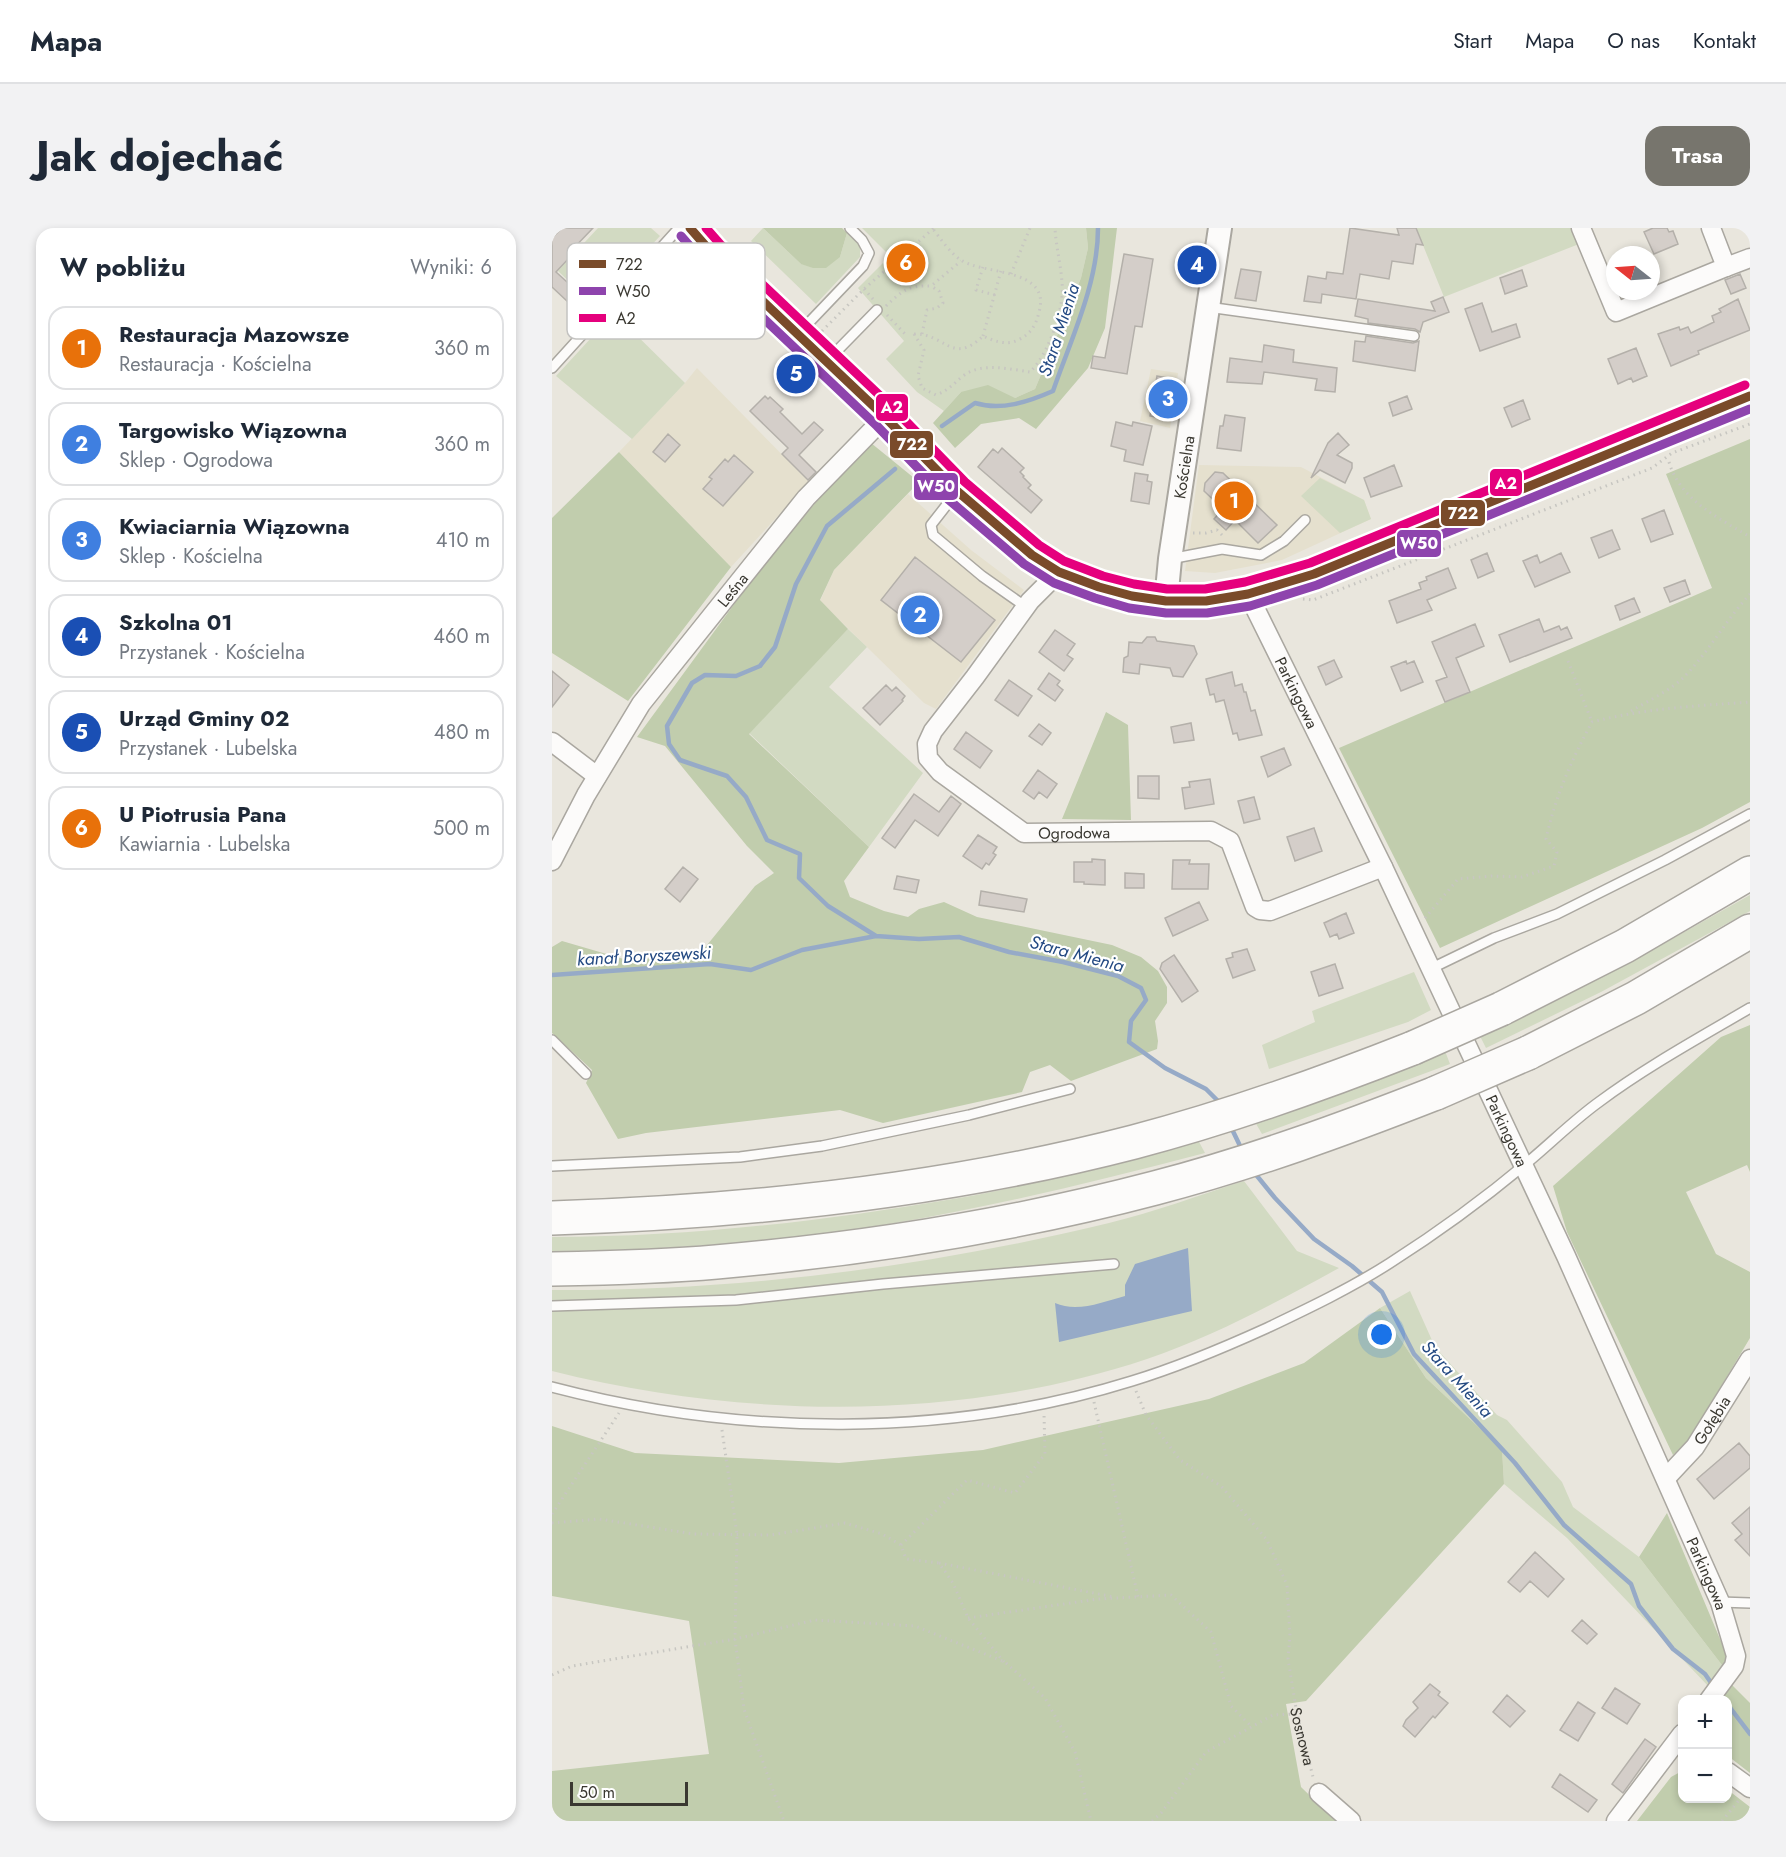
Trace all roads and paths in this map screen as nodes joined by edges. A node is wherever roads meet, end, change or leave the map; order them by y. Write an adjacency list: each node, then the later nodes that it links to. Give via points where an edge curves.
1 (679, 228): 10 (lane)
2 (690, 228): 11 (main road)
3 (850, 228): 27 (lane, via 869,252 863,266)
4 (1030, 228): 17 (path)
5 (1055, 228): 23 (path, via 1063,285 1058,318 1039,364 1030,372 980,368 964,374 949,390 936,396 922,388 918,376 924,350 914,334)
6 (1220, 228): 21 (street, Kościelna)
7 (1581, 228): 15 (street, via 1616,312)
8 (1711, 228): 15 (street)
9 (933, 229): 13 (path); 27 (path)
10 (665, 243)
11 (703, 243)
12 (1750, 258): 15 (street)
13 (961, 261): 14 (path); 18 (path)
14 (983, 267): 16 (path); 19 (path, via 976,290)
15 (1726, 267)
16 (1001, 271): 17 (path); 19 (path)
17 (1011, 274): 24 (path, via 1028,280 1038,291 1042,303 1036,322 1028,335 1015,342 998,342)
18 (931, 286): 22 (path, via 904,289); 23 (path, via 939,291 943,303 927,310)
19 (995, 295): 24 (path)
20 (765, 304): 27 (main road)
21 (1208, 306): 25 (lane); 37 (street, Kościelna)
22 (877, 310): 28 (lane)
23 (922, 334): 24 (path, via 960,349)
24 (983, 336)
25 (1414, 336)
26 (578, 339): 29 (lane)
27 (802, 339): 28 (main road)
28 (826, 362): 31 (main road)
29 (552, 368)
30 (1750, 396): 39 (main road, via 1314,574)
31 (885, 417): 34 (main road); 49 (street, Leśna, via 806,498 642,704)
32 (1750, 424): 41 (path, via 1672,453 1652,468 1313,600)
33 (1669, 462): 36 (path, via 1674,477 1693,501)
34 (957, 491): 38 (main road); 43 (lane, via 931,525 933,535)
35 (1305, 520): 37 (lane, via 1284,542 1261,555 1222,549)
36 (1750, 537)
37 (1170, 558): 42 (street, Kościelna)
38 (1059, 573): 42 (main road, via 1132,596); 43 (street, Ogrodowa)
39 (1248, 594): 42 (main road, via 1206,601); 52 (street, Parkingowa)
40 (1750, 594): 46 (path, via 1682,679)
41 (1302, 599)
42 (1166, 601)
43 (1027, 607): 52 (street, Ogrodowa, via 933,731 927,744 928,758 940,772 1024,833 1211,831 1230,841 1255,907 1260,910 1270,911)
44 (1568, 661): 47 (path)
45 (1750, 702): 46 (path)
46 (1629, 712): 47 (path)
47 (1592, 722): 55 (path, via 1572,759 1551,816 1546,839 1557,852 1554,866 1522,877 1458,879)
48 (552, 742): 49 (street)
49 (597, 776): 51 (street, Leśna)
50 (1750, 814): 56 (lane, via 1557,914 1494,938)
51 (552, 861)
52 (1383, 867): 55 (street, Parkingowa)
53 (1750, 873): 63 (highway, bridge, via 1617,951 1501,1009 1413,1048 1197,1124 1073,1156 926,1185 706,1210)
54 (1750, 931): 65 (highway, bridge, via 1636,998 1528,1053 1313,1140 1195,1177 1021,1220 869,1244 714,1262)
55 (1412, 933): 56 (street, Parkingowa)
56 (1430, 969): 62 (street, Parkingowa)
57 (1750, 1008): 62 (lane, via 1638,1075)
58 (552, 1040): 59 (lane)
59 (586, 1074)
60 (1070, 1089): 61 (lane, via 822,1146 740,1157)
61 (552, 1166)
62 (1523, 1166): 68 (lane, via 1390,1263 1342,1290 1221,1348); 74 (street, Parkingowa)
63 (552, 1218)
64 (1114, 1264): 66 (lane, via 736,1300)
65 (552, 1269)
66 (552, 1306)
67 (1750, 1359): 74 (street, Gołębia, via 1695,1447)
68 (1132, 1381): 70 (lane); 89 (path, Sosnowa, via 1146,1415 1180,1460 1221,1486 1267,1540 1287,1585 1288,1659)
69 (552, 1387): 71 (lane)
70 (1092, 1391): 72 (lane); 80 (path)
71 (625, 1404): 73 (lane); 75 (path)
72 (1044, 1404): 73 (lane, via 944,1419 864,1424); 78 (path, via 1045,1454 1015,1493 966,1480)
73 (721, 1419): 77 (path)
74 (1666, 1478): 82 (street, Parkingowa)
75 (552, 1514)
76 (552, 1523): 77 (path, via 599,1519 694,1534)
77 (737, 1534): 78 (path, via 771,1535 845,1523 882,1534); 85 (path)
78 (901, 1545): 79 (path, via 906,1559)
79 (939, 1563): 81 (path); 84 (path, via 953,1583)
80 (1138, 1597): 81 (path); 90 (path, via 1171,1595 1211,1632 1231,1706)
81 (1118, 1598): 84 (path)
82 (1720, 1602): 83 (lane); 88 (street, Parkingowa, via 1737,1656)
83 (1750, 1603)
84 (968, 1618): 86 (path)
85 (735, 1639): 86 (path, via 815,1620 915,1626); 87 (path, via 572,1666); 95 (path, via 744,1709)
86 (1005, 1662): 96 (path, via 1045,1698 1075,1752)
87 (552, 1675)
88 (1713, 1695)
89 (1297, 1714): 90 (path, via 1273,1715); 94 (path, Sosnowa)
90 (1251, 1726): 97 (path, via 1206,1752)
91 (1678, 1742): 99 (street)
92 (1732, 1775): 93 (street)
93 (1750, 1788): 100 (path)
94 (1319, 1793): 98 (street)
95 (784, 1821)
96 (1091, 1821)
97 (1152, 1821)
98 (1351, 1821)
99 (1616, 1821)
100 (1722, 1821)

